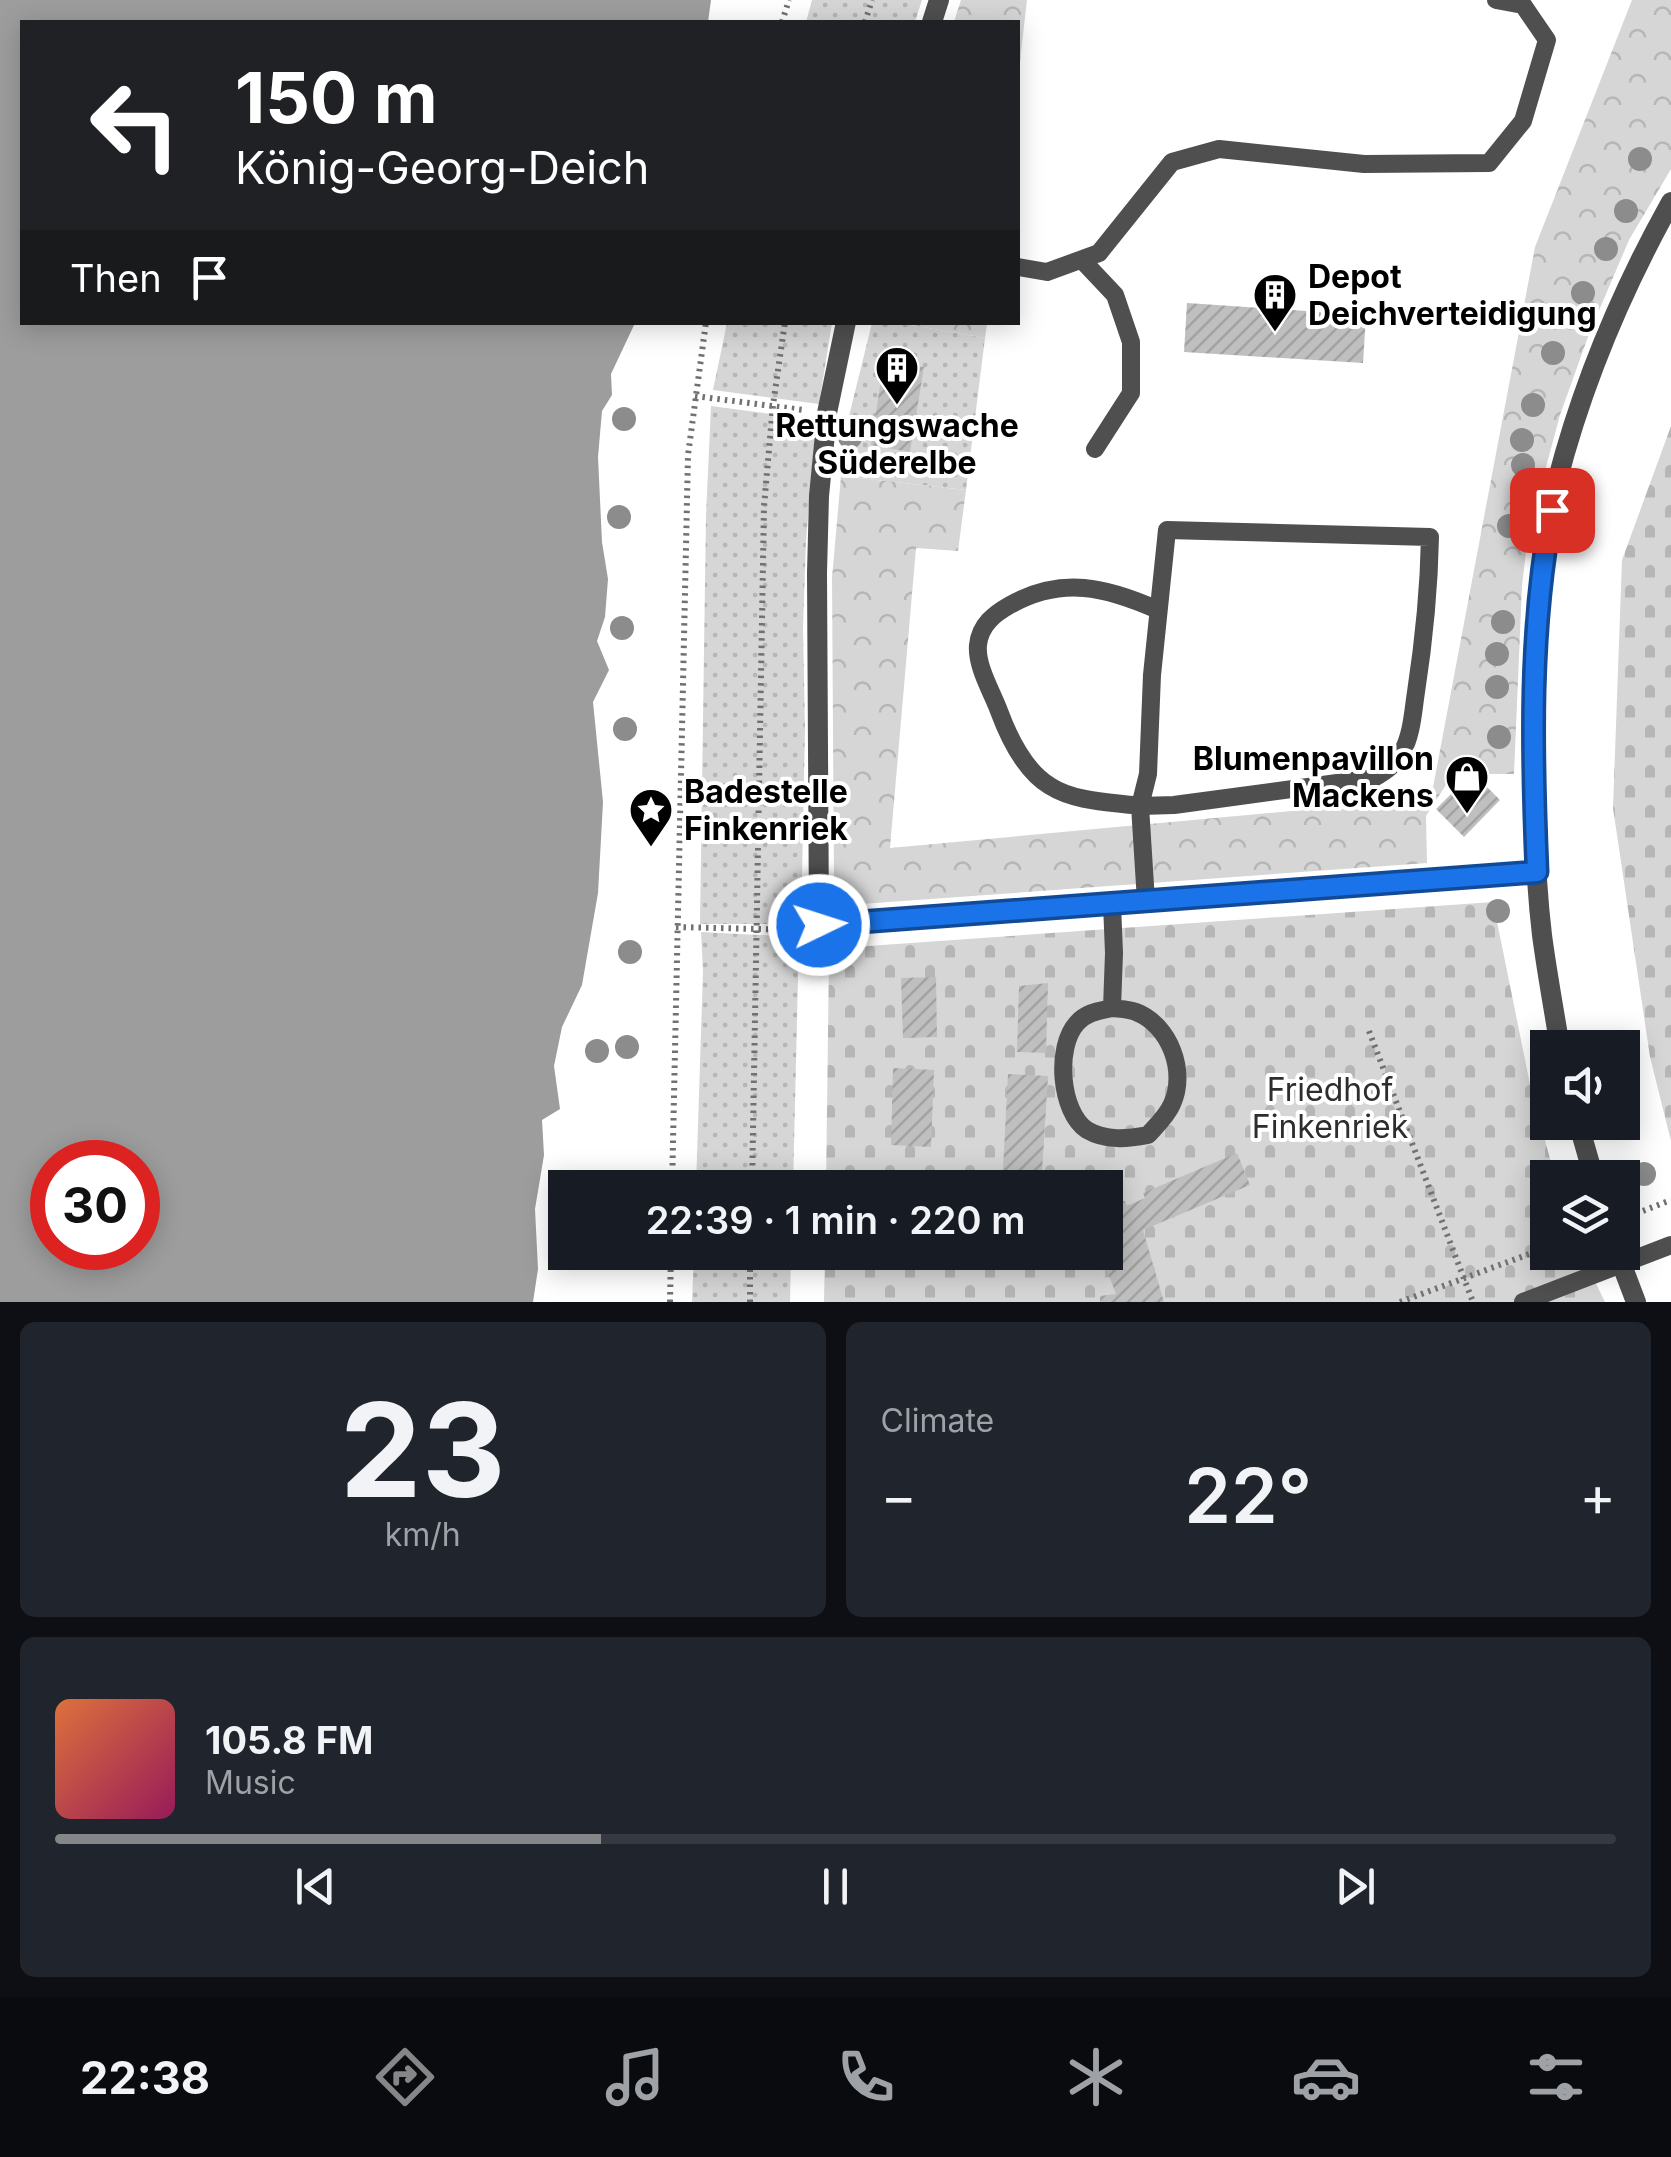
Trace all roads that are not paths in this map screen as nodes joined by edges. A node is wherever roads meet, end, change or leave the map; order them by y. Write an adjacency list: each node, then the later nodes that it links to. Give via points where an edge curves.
1 (1496, 0): 3 (lane, via 1524,4 1547,40 1523,122 1488,163 1364,164 1219,150 1172,162 1100,254)
2 (1671, 202): 9 (street, via 1604,343 1553,501 1535,661)
3 (1082, 260): 4 (lane, via 1047,272); 6 (lane, via 1114,295 1131,342 1131,393)
4 (1020, 267)
5 (845, 325): 11 (street, via 827,413 820,496 810,928)
6 (1095, 449)
7 (1158, 610): 8 (lane, via 1148,774); 8 (lane, via 1129,597 1060,586 994,614 978,646 1005,726 1032,774 1090,800); 8 (lane, via 1167,530 1430,537 1411,725 1390,770 1374,778)
8 (1140, 806): 10 (lane)
9 (1537, 872): 10 (street); 13 (street)
10 (1146, 901): 11 (street)
11 (1112, 904): 12 (lane)
12 (1112, 1008): 12 (lane, via 1076,1024 1063,1067 1066,1095 1073,1115 1099,1136 1148,1135 1172,1106 1174,1054 1152,1022)
13 (1557, 1030)
14 (1671, 1245): 15 (lane)
15 (1640, 1253)
16 (1594, 1270): 18 (lane)
17 (1623, 1270): 19 (street)
18 (1523, 1302)
19 (1636, 1302)

